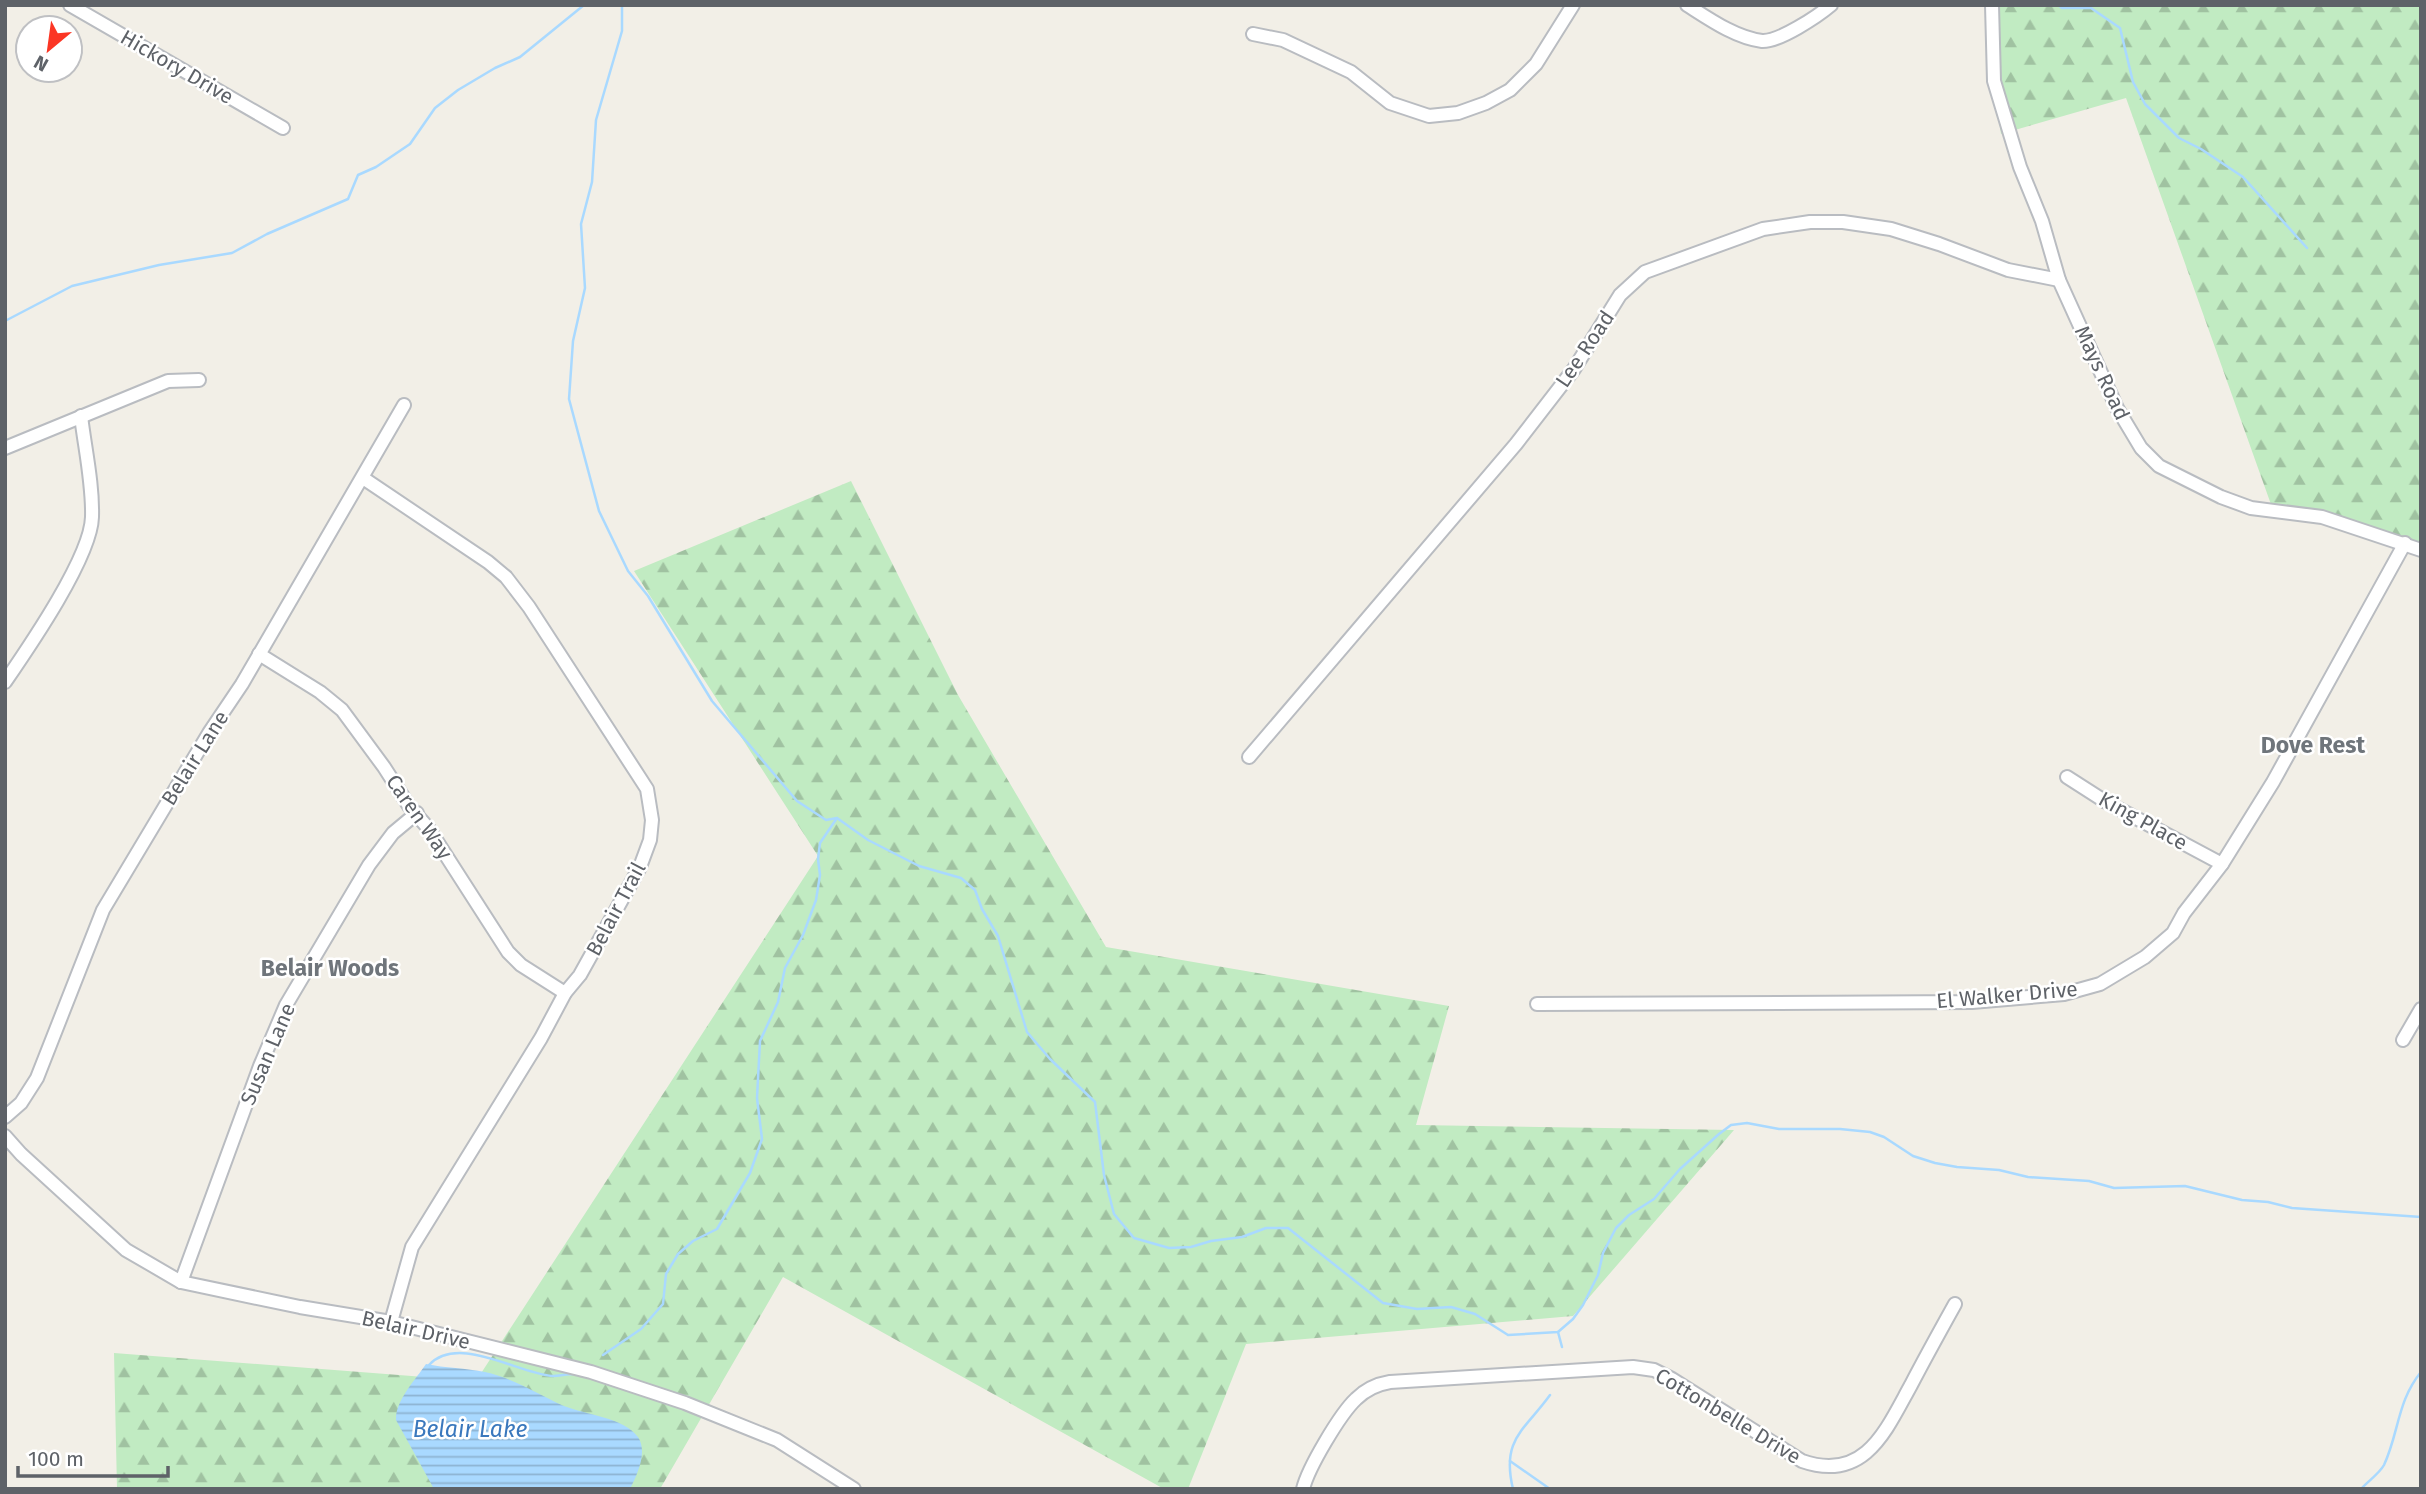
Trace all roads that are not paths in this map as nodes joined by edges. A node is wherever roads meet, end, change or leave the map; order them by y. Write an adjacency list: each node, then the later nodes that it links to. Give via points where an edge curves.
1 (70, 5): 7 (street, Hickory Drive)
2 (1573, 5): 6 (street, via 1536,64 1510,90 1458,113 1429,116 1390,103 1351,72 1283,40)
3 (1687, 5): 4 (street, via 1737,33 1764,41 1800,27)
4 (1830, 5)
5 (1992, 5): 8 (street, Mays Road, via 1994,81)
6 (1253, 34)
7 (283, 128)
8 (2059, 280): 14 (street, Mays Road, via 2117,408 2141,448 2159,466 2252,508 2322,517); 18 (street, Lee Road, via 2008,271 1891,229 1843,222 1763,229 1645,272 1620,295 1574,369 1516,443)
9 (199, 380): 11 (street, via 168,381)
10 (404, 405): 13 (street, Belair Lane)
11 (81, 416): 12 (street); 17 (street, via 92,518 88,538 34,639)
12 (5, 448)
13 (363, 478): 16 (street, Belair Lane); 22 (street, Belair Trail, via 506,577 647,789 652,820 640,867 580,975)
14 (2405, 543): 15 (street, Mays Road); 21 (street, El Walker Drive, via 2273,782)
15 (2421, 550)
16 (259, 654): 20 (street, Caren Way, via 342,710); 26 (street, Belair Lane, via 103,910 37,1078)
17 (5, 682)
18 (1249, 757)
19 (2067, 777): 21 (street, King Place)
20 (417, 814): 22 (street, Caren Way, via 508,952); 28 (street, Susan Lane, via 393,833 369,865 286,1005)
21 (2222, 864): 23 (street, El Walker Drive, via 2173,933 2145,957 2083,990 1972,1002)
22 (565, 993): 30 (street, Belair Trail, via 412,1247)
23 (1537, 1004)
24 (2421, 1009): 25 (street)
25 (2403, 1040)
26 (5, 1118)
27 (5, 1136): 28 (street, Belair Drive, via 126,1250)
28 (181, 1282): 30 (street, Belair Drive)
29 (1955, 1304): 32 (street, Cottonbelle Drive, via 1884,1433 1863,1456 1843,1465 1802,1461 1666,1376 1633,1367 1378,1385 1350,1406)
30 (391, 1322): 31 (street, Belair Drive, via 591,1372 685,1403 777,1440)
31 (854, 1489)
32 (1303, 1489)

